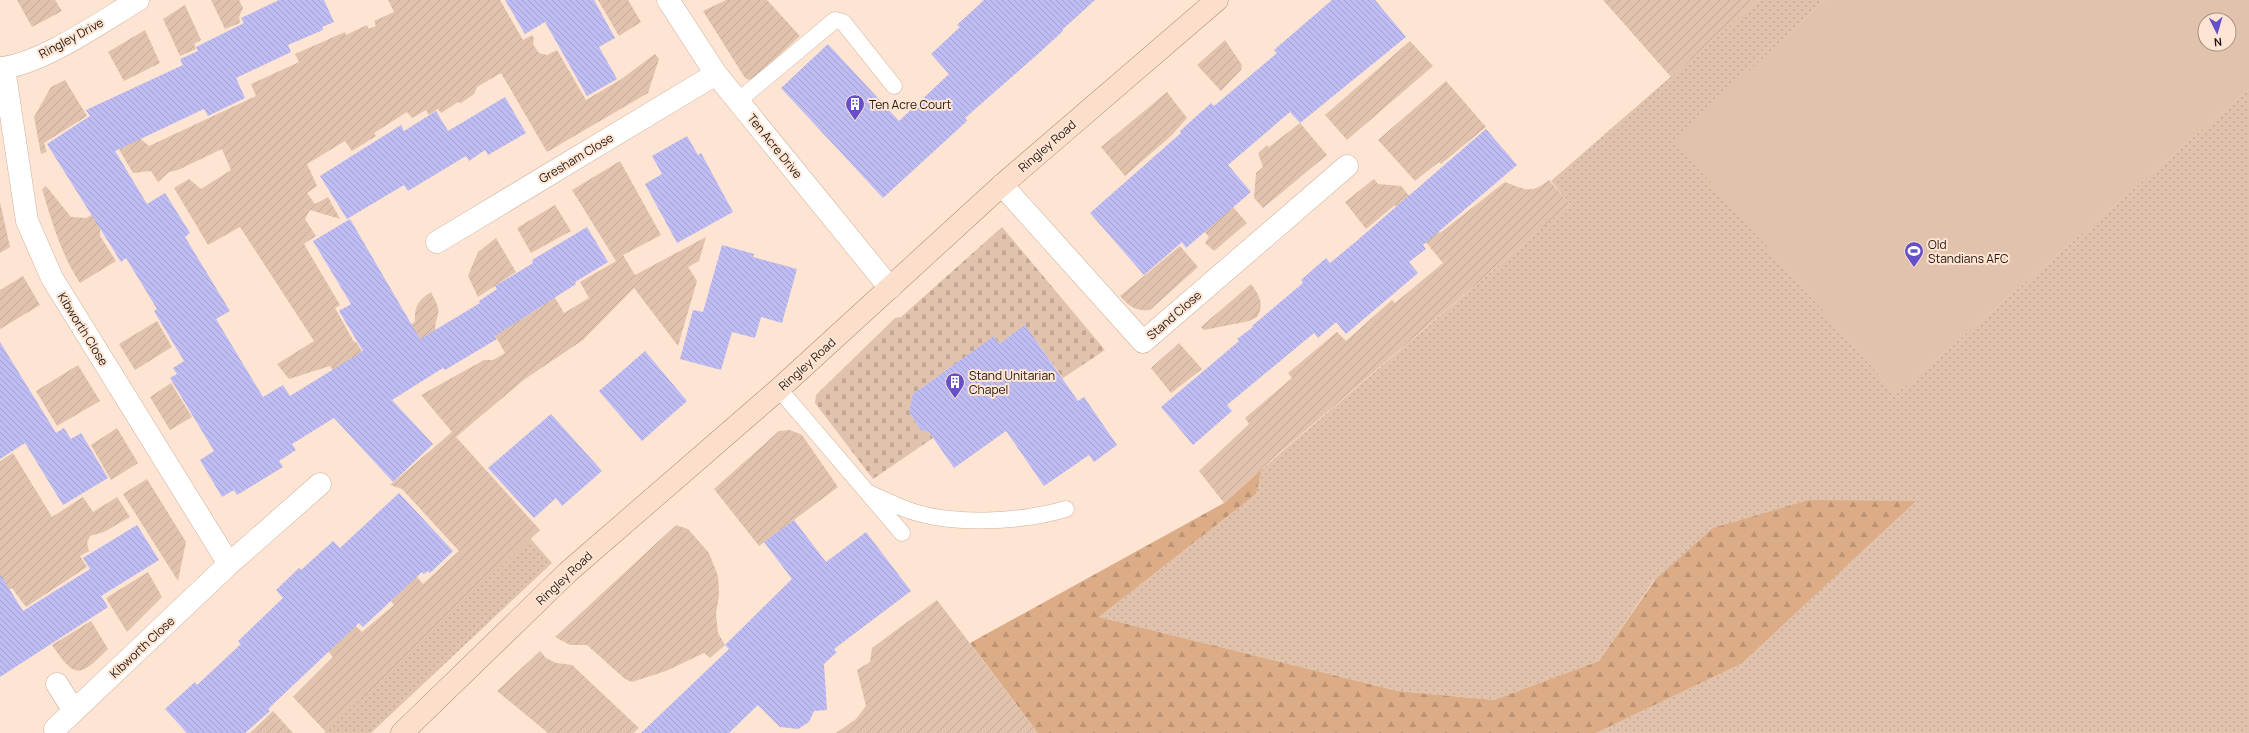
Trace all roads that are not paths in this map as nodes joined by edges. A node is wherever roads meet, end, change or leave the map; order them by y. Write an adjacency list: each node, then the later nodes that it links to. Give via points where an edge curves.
1 (138, 0): 4 (street, Ringley Drive, via 62,45 35,58)
2 (668, 0): 5 (street, Ten Acre Drive)
3 (1217, 0): 9 (main road, Ringley Road)
4 (2, 68): 17 (street, Kibworth Close, via 27,221 39,251 52,278)
5 (716, 74): 7 (street, Ten Acre Drive); 10 (street, Gresham Close)
6 (894, 86): 7 (lane, via 843,22 835,20)
7 (738, 101): 11 (street, Ten Acre Drive)
8 (1347, 166): 9 (street, Stand Close, via 1143,342)
9 (1002, 185): 11 (main road, Ringley Road)
10 (437, 242)
11 (890, 288): 12 (main road, Ringley Road)
12 (779, 389): 14 (lane); 21 (main road, Ringley Road, via 568,572)
13 (320, 484): 17 (street, Kibworth Close)
14 (869, 493): 15 (lane, via 929,516 961,519 1043,516); 16 (lane)
15 (1066, 509)
16 (902, 533)
17 (229, 564): 19 (street, Kibworth Close)
18 (57, 684): 19 (street)
19 (74, 710): 20 (street, Kibworth Close)
20 (55, 729)
21 (402, 733)

